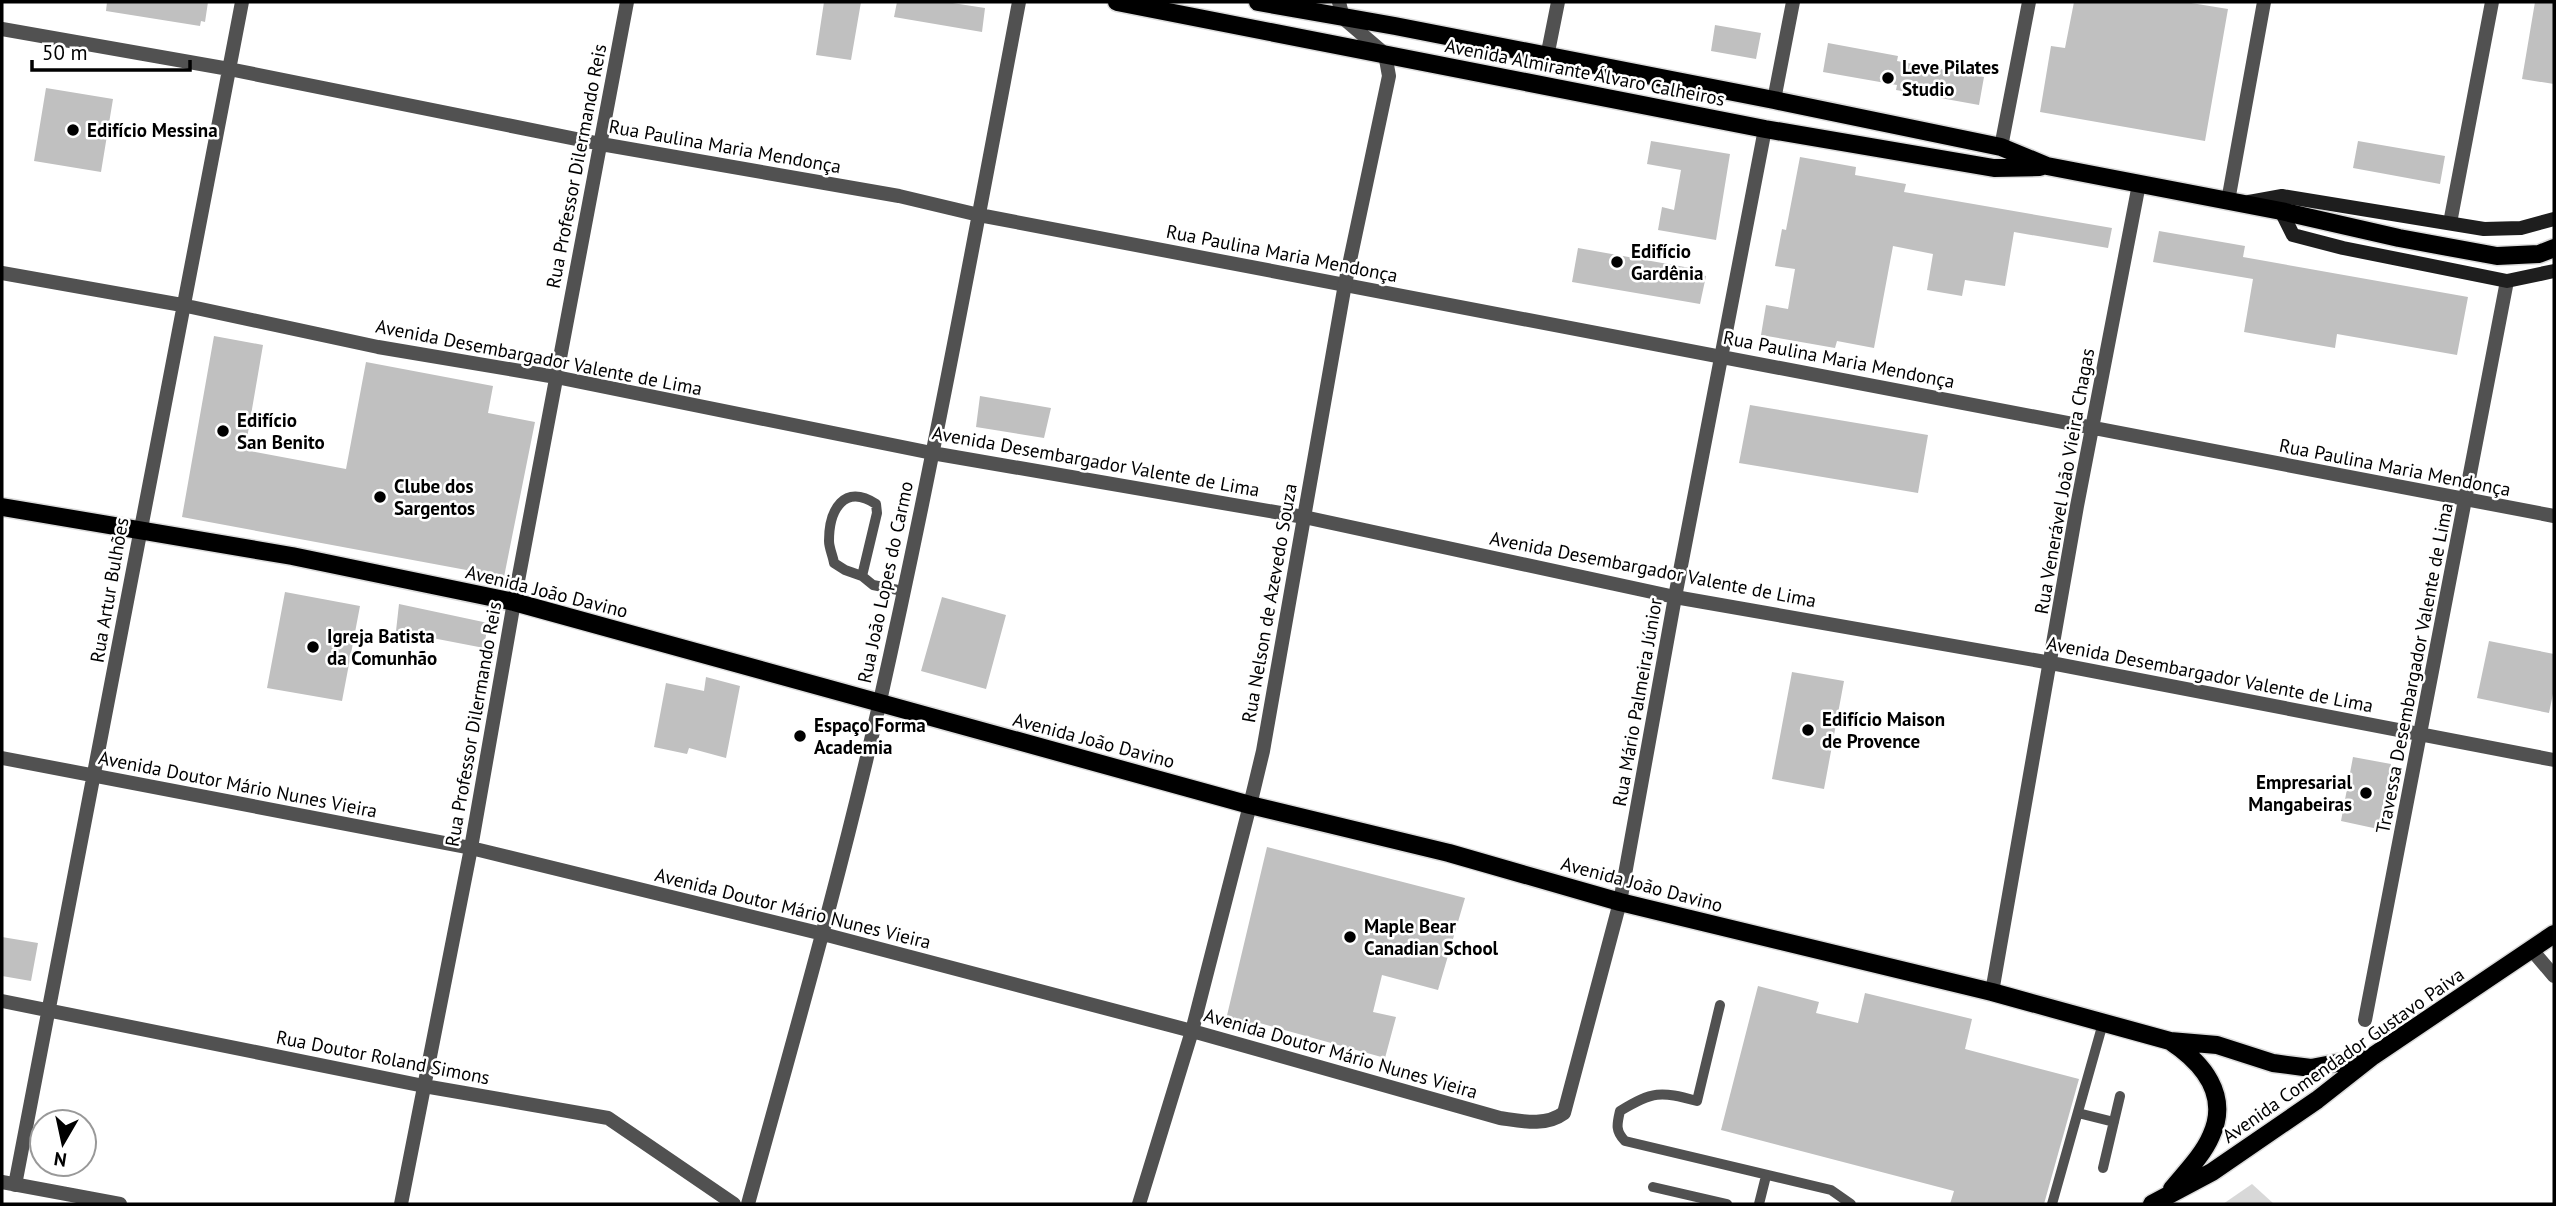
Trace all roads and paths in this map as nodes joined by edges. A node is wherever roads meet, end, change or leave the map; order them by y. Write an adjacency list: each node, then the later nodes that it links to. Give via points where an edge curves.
1 (242, 2): 15 (street, Rua Artur Bulhões)
2 (627, 2): 18 (street, Rua Professor Dilermando Reis)
3 (1019, 2): 24 (street, Rua João Lopes do Carmo)
4 (1118, 2): 13 (main road, Avenida Almirante Álvaro Calheiros)
5 (1258, 2): 11 (main road, Avenida Almirante Álvaro Calheiros)
6 (1558, 2): 14 (street)
7 (1793, 2): 16 (street)
8 (2029, 2): 19 (street)
9 (2264, 2): 22 (street)
10 (2493, 2): 26 (street)
11 (1341, 10): 13 (street); 14 (main road, Avenida Almirante Álvaro Calheiros, via 1395,26)
12 (2, 29): 15 (street, Rua Paulina Maria Mendonça)
13 (1385, 54): 17 (main road, Avenida Almirante Álvaro Calheiros); 31 (street, Rua Nelson de Azevedo Souza, via 1389,76)
14 (1547, 57): 16 (main road, Avenida Almirante Álvaro Calheiros)
15 (229, 69): 18 (street, Rua Paulina Maria Mendonça); 32 (street, Rua Artur Bulhões)
16 (1774, 100): 19 (main road, Avenida Almirante Álvaro Calheiros)
17 (1765, 129): 20 (main road, Avenida Almirante Álvaro Calheiros, via 1994,168); 33 (street, Rua Mário Palmeira Júnior)
18 (601, 144): 24 (street, Rua Paulina Maria Mendonça, via 899,196); 34 (street, Rua Professor Dilermando Reis)
19 (2001, 147): 20 (main road, Avenida Almirante Álvaro Calheiros)
20 (2047, 166): 21 (main road, Avenida Almirante Álvaro Calheiros)
21 (2139, 184): 22 (main road, Avenida Almirante Álvaro Calheiros); 35 (street, Rua Venerável João Vieira Chagas)
22 (2234, 202): 23 (main road, Avenida Almirante Álvaro Calheiros); 26 (main road, via 2282,197)
23 (2281, 211): 27 (main road, Avenida Almirante Álvaro Calheiros, via 2497,256 2539,254); 30 (main road, via 2293,235)
24 (979, 215): 31 (street, Rua Paulina Maria Mendonça); 36 (street, Rua João Lopes do Carmo)
25 (2554, 219): 26 (main road, via 2521,228 2484,229)
26 (2450, 223)
27 (2554, 248)
28 (2554, 271): 30 (main road)
29 (2, 273): 32 (street, Avenida Desembargador Valente de Lima)
30 (2507, 281): 37 (street, Travessa Desembargador Valente de Lima)
31 (1345, 284): 33 (street, Rua Paulina Maria Mendonça); 40 (street, Rua Nelson de Azevedo Souza)
32 (182, 305): 34 (street, Avenida Desembargador Valente de Lima, via 378,347); 41 (street, Rua Artur Bulhões)
33 (1721, 356): 35 (street, Rua Paulina Maria Mendonça); 44 (street, Rua Mário Palmeira Júnior)
34 (556, 377): 36 (street, Avenida Desembargador Valente de Lima); 45 (street, Rua Professor Dilermando Reis)
35 (2092, 428): 37 (street, Rua Paulina Maria Mendonça); 46 (street, Rua Venerável João Vieira Chagas)
36 (932, 453): 40 (street, Avenida Desembargador Valente de Lima); 43 (street, Rua João Lopes do Carmo)
37 (2465, 500): 39 (street, Rua Paulina Maria Mendonça); 48 (street, Travessa Desembargador Valente de Lima)
38 (2, 507): 41 (main road, Avenida João Davino)
39 (2554, 516)
40 (1304, 517): 44 (street, Avenida Desembargador Valente de Lima); 52 (street, Rua Nelson de Azevedo Souza)
41 (140, 530): 45 (main road, Avenida João Davino, via 292,555); 51 (street, Rua Artur Bulhões)
42 (862, 576): 42 (lane, via 876,504 851,496 835,509 829,541 834,563); 43 (lane, via 873,585)
43 (903, 591): 47 (street, Rua João Lopes do Carmo)
44 (1675, 597): 46 (street, Avenida Desembargador Valente de Lima); 54 (street, Rua Mário Palmeira Júnior)
45 (514, 602): 47 (main road, Avenida João Davino); 53 (street, Rua Professor Dilermando Reis)
46 (2051, 663): 48 (street, Avenida Desembargador Valente de Lima); 59 (street, Rua Venerável João Vieira Chagas)
47 (879, 703): 52 (main road, Avenida João Davino); 55 (street, Rua João Lopes do Carmo)
48 (2422, 734): 50 (street, Avenida Desembargador Valente de Lima); 63 (street, Travessa Desembargador Valente de Lima)
49 (2, 758): 51 (street, Avenida Doutor Mário Nunes Vieira)
50 (2554, 760)
51 (94, 776): 53 (street, Avenida Doutor Mário Nunes Vieira); 62 (street, Rua Artur Bulhões)
52 (1250, 805): 54 (main road, Avenida João Davino, via 1449,853); 65 (street, Rua Nelson de Azevedo Souza)
53 (471, 848): 55 (street, Avenida Doutor Mário Nunes Vieira); 68 (street, Rua Professor Dilermando Reis)
54 (1620, 902): 59 (main road, Avenida João Davino); 70 (street, Rua Mário Palmeira Júnior)
55 (823, 934): 65 (street, Avenida Doutor Mário Nunes Vieira); 81 (street, Rua João Lopes do Carmo)
56 (2554, 935): 57 (main road, Avenida Comendador Gustavo Paiva)
57 (2530, 949): 58 (street); 67 (main road, Avenida Comendador Gustavo Paiva)
58 (2554, 976)
59 (1992, 992): 64 (main road, Avenida João Davino)
60 (2, 1001): 62 (street, Rua Doutor Roland Simons)
61 (1720, 1005): 74 (lane, via 1697,1101 1667,1093 1644,1097 1620,1111 1616,1127 1625,1141)
62 (50, 1010): 68 (street, Rua Doutor Roland Simons); 75 (street, Rua Artur Bulhões)
63 (2365, 1020)
64 (2103, 1023): 66 (main road, Avenida João Davino); 71 (lane)
65 (1192, 1031): 70 (street, Avenida Doutor Mário Nunes Vieira, via 1500,1118 1553,1121); 82 (street, Rua Nelson de Azevedo Souza)
66 (2170, 1041): 67 (main road, Avenida João Davino, via 2217,1045 2273,1063 2311,1068); 77 (main road, Avenida João Davino, via 2200,1064 2218,1099 2211,1137)
67 (2373, 1056): 77 (main road, Avenida Comendador Gustavo Paiva, via 2212,1172)
68 (424, 1086): 79 (street, Rua Professor Dilermando Reis); 80 (street, Rua Doutor Roland Simons, via 608,1118)
69 (2120, 1096): 72 (lane)
70 (1564, 1113)
71 (2078, 1113): 72 (lane); 86 (lane)
72 (2114, 1122): 73 (lane)
73 (2103, 1168)
74 (1766, 1175): 84 (lane); 85 (lane, via 1831,1190)
75 (8, 1184): 78 (street)
76 (1653, 1188): 83 (lane)
77 (2168, 1195): 87 (main road, Avenida Comendador Gustavo Paiva)
78 (120, 1204)
79 (401, 1204)
80 (734, 1204)
81 (748, 1204)
82 (1139, 1204)
83 (1727, 1204)
84 (1759, 1204)
85 (1852, 1204)
86 (2052, 1204)
87 (2152, 1204)

